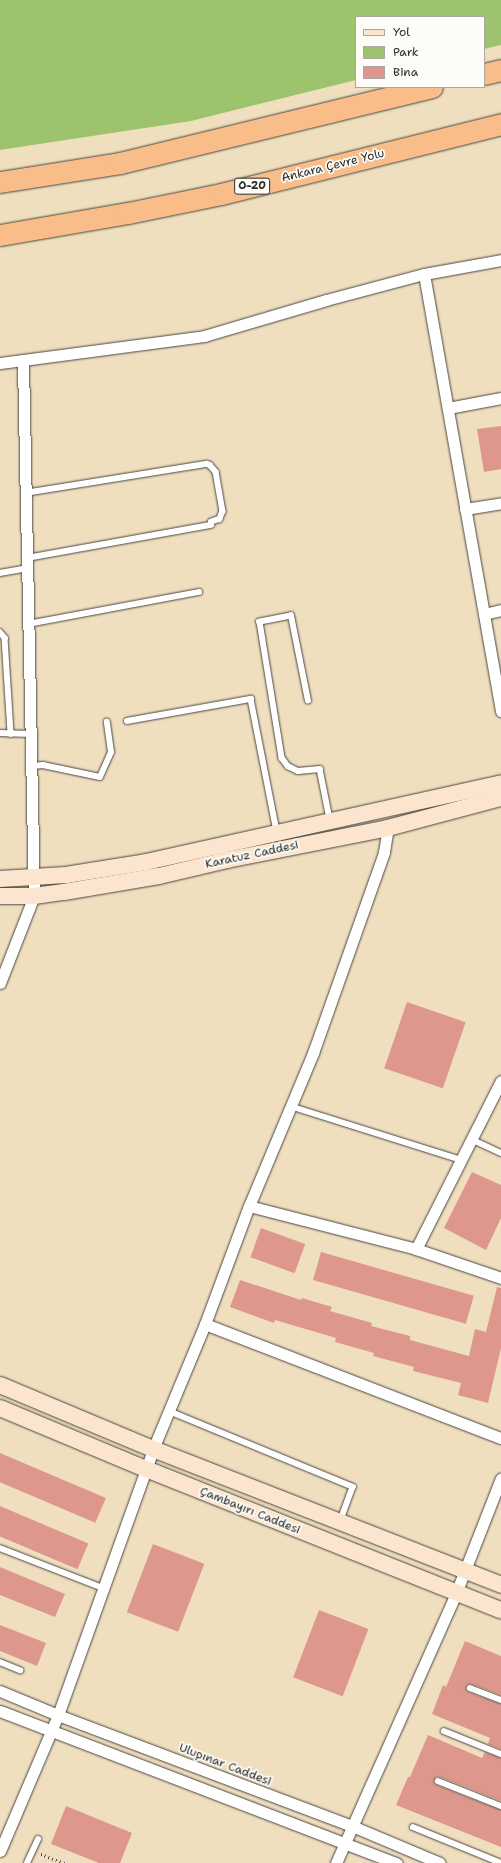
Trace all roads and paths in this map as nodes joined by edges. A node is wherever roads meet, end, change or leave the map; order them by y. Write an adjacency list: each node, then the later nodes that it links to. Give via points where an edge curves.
1 (501, 70): 2 (highway)
2 (485, 74)
3 (428, 88): 5 (highway, via 120,163)
4 (501, 124): 6 (highway, Ankara Çevre Yolu / O-20, via 221,194 128,214)
5 (0, 182)
6 (0, 236)
7 (501, 260): 8 (street)
8 (424, 274): 9 (street, via 204,336); 12 (street)
9 (22, 360): 10 (street); 13 (street)
10 (0, 364)
11 (501, 398): 12 (street)
12 (448, 408): 15 (street)
13 (26, 493): 16 (street); 16 (lane, via 206,464 216,472 223,511 220,519 211,523)
14 (501, 503): 15 (street)
15 (465, 509): 20 (street)
16 (27, 563): 17 (lane); 21 (street)
17 (0, 573)
18 (199, 592): 21 (lane)
19 (501, 610): 20 (street)
20 (484, 614): 24 (street)
21 (28, 624): 29 (street)
22 (0, 632): 28 (lane, via 5,638)
23 (308, 701): 33 (lane, via 291,616 260,622 282,758 288,766 298,771 320,769)
24 (501, 710)
25 (127, 721): 35 (lane, via 251,699)
26 (107, 722): 30 (lane, via 111,752 100,777 43,765)
27 (0, 733): 28 (lane)
28 (11, 734): 29 (lane)
29 (31, 734): 30 (street)
30 (32, 766): 36 (street)
31 (501, 783): 33 (main road)
32 (501, 798): 34 (main road, Karatuz Caddesi)
33 (330, 821): 35 (main road)
34 (388, 828): 39 (main road, Karatuz Caddesi, via 144,879); 42 (street, via 384,852 312,1053)
35 (278, 833): 36 (main road, via 146,862 66,875)
36 (34, 877): 37 (main road); 39 (street)
37 (0, 879)
38 (0, 896): 39 (main road, Karatuz Caddesi)
39 (34, 896): 40 (street)
40 (0, 983)
41 (501, 1081): 43 (street)
42 (290, 1106): 45 (lane); 46 (street)
43 (471, 1139): 44 (lane); 45 (street)
44 (501, 1153)
45 (460, 1160): 47 (street)
46 (249, 1206): 47 (street); 49 (street)
47 (416, 1249): 48 (street)
48 (501, 1278)
49 (205, 1324): 52 (street); 53 (street)
50 (0, 1385): 54 (main road, Çambayırı Caddesi)
51 (0, 1408): 55 (main road, Çambayırı Caddesi)
52 (169, 1411): 54 (street); 57 (lane, via 353,1487)
53 (501, 1438)
54 (153, 1449): 55 (street); 57 (main road, Çambayırı Caddesi)
55 (146, 1469): 61 (street); 62 (main road, Çambayırı Caddesi)
56 (501, 1478): 59 (street)
57 (340, 1522): 59 (main road, Çambayırı Caddesi)
58 (0, 1548): 61 (lane)
59 (465, 1571): 60 (main road, Çambayırı Caddesi); 62 (street)
60 (501, 1585)
61 (104, 1588): 70 (street)
62 (456, 1593): 63 (main road, Çambayırı Caddesi); 76 (street)
63 (501, 1610)
64 (0, 1662): 65 (lane)
65 (20, 1670)
66 (470, 1688): 68 (lane)
67 (0, 1691): 70 (street, Ulupınar Caddesi)
68 (501, 1700)
69 (0, 1711): 72 (street)
70 (58, 1715): 72 (street); 76 (street, Ulupınar Caddesi)
71 (444, 1731): 73 (lane)
72 (50, 1732): 79 (street); 80 (street)
73 (501, 1754)
74 (438, 1781): 75 (lane)
75 (501, 1806)
76 (352, 1826): 79 (street); 86 (street, Ulupınar Caddesi)
77 (412, 1827): 87 (lane)
78 (38, 1839): 81 (lane)
79 (344, 1843): 84 (street); 85 (street)
80 (0, 1851)
81 (33, 1851): 82 (lane); 83 (path)
82 (27, 1863)
83 (65, 1863)
84 (336, 1863)
85 (397, 1863)
86 (440, 1863)
87 (501, 1863)

